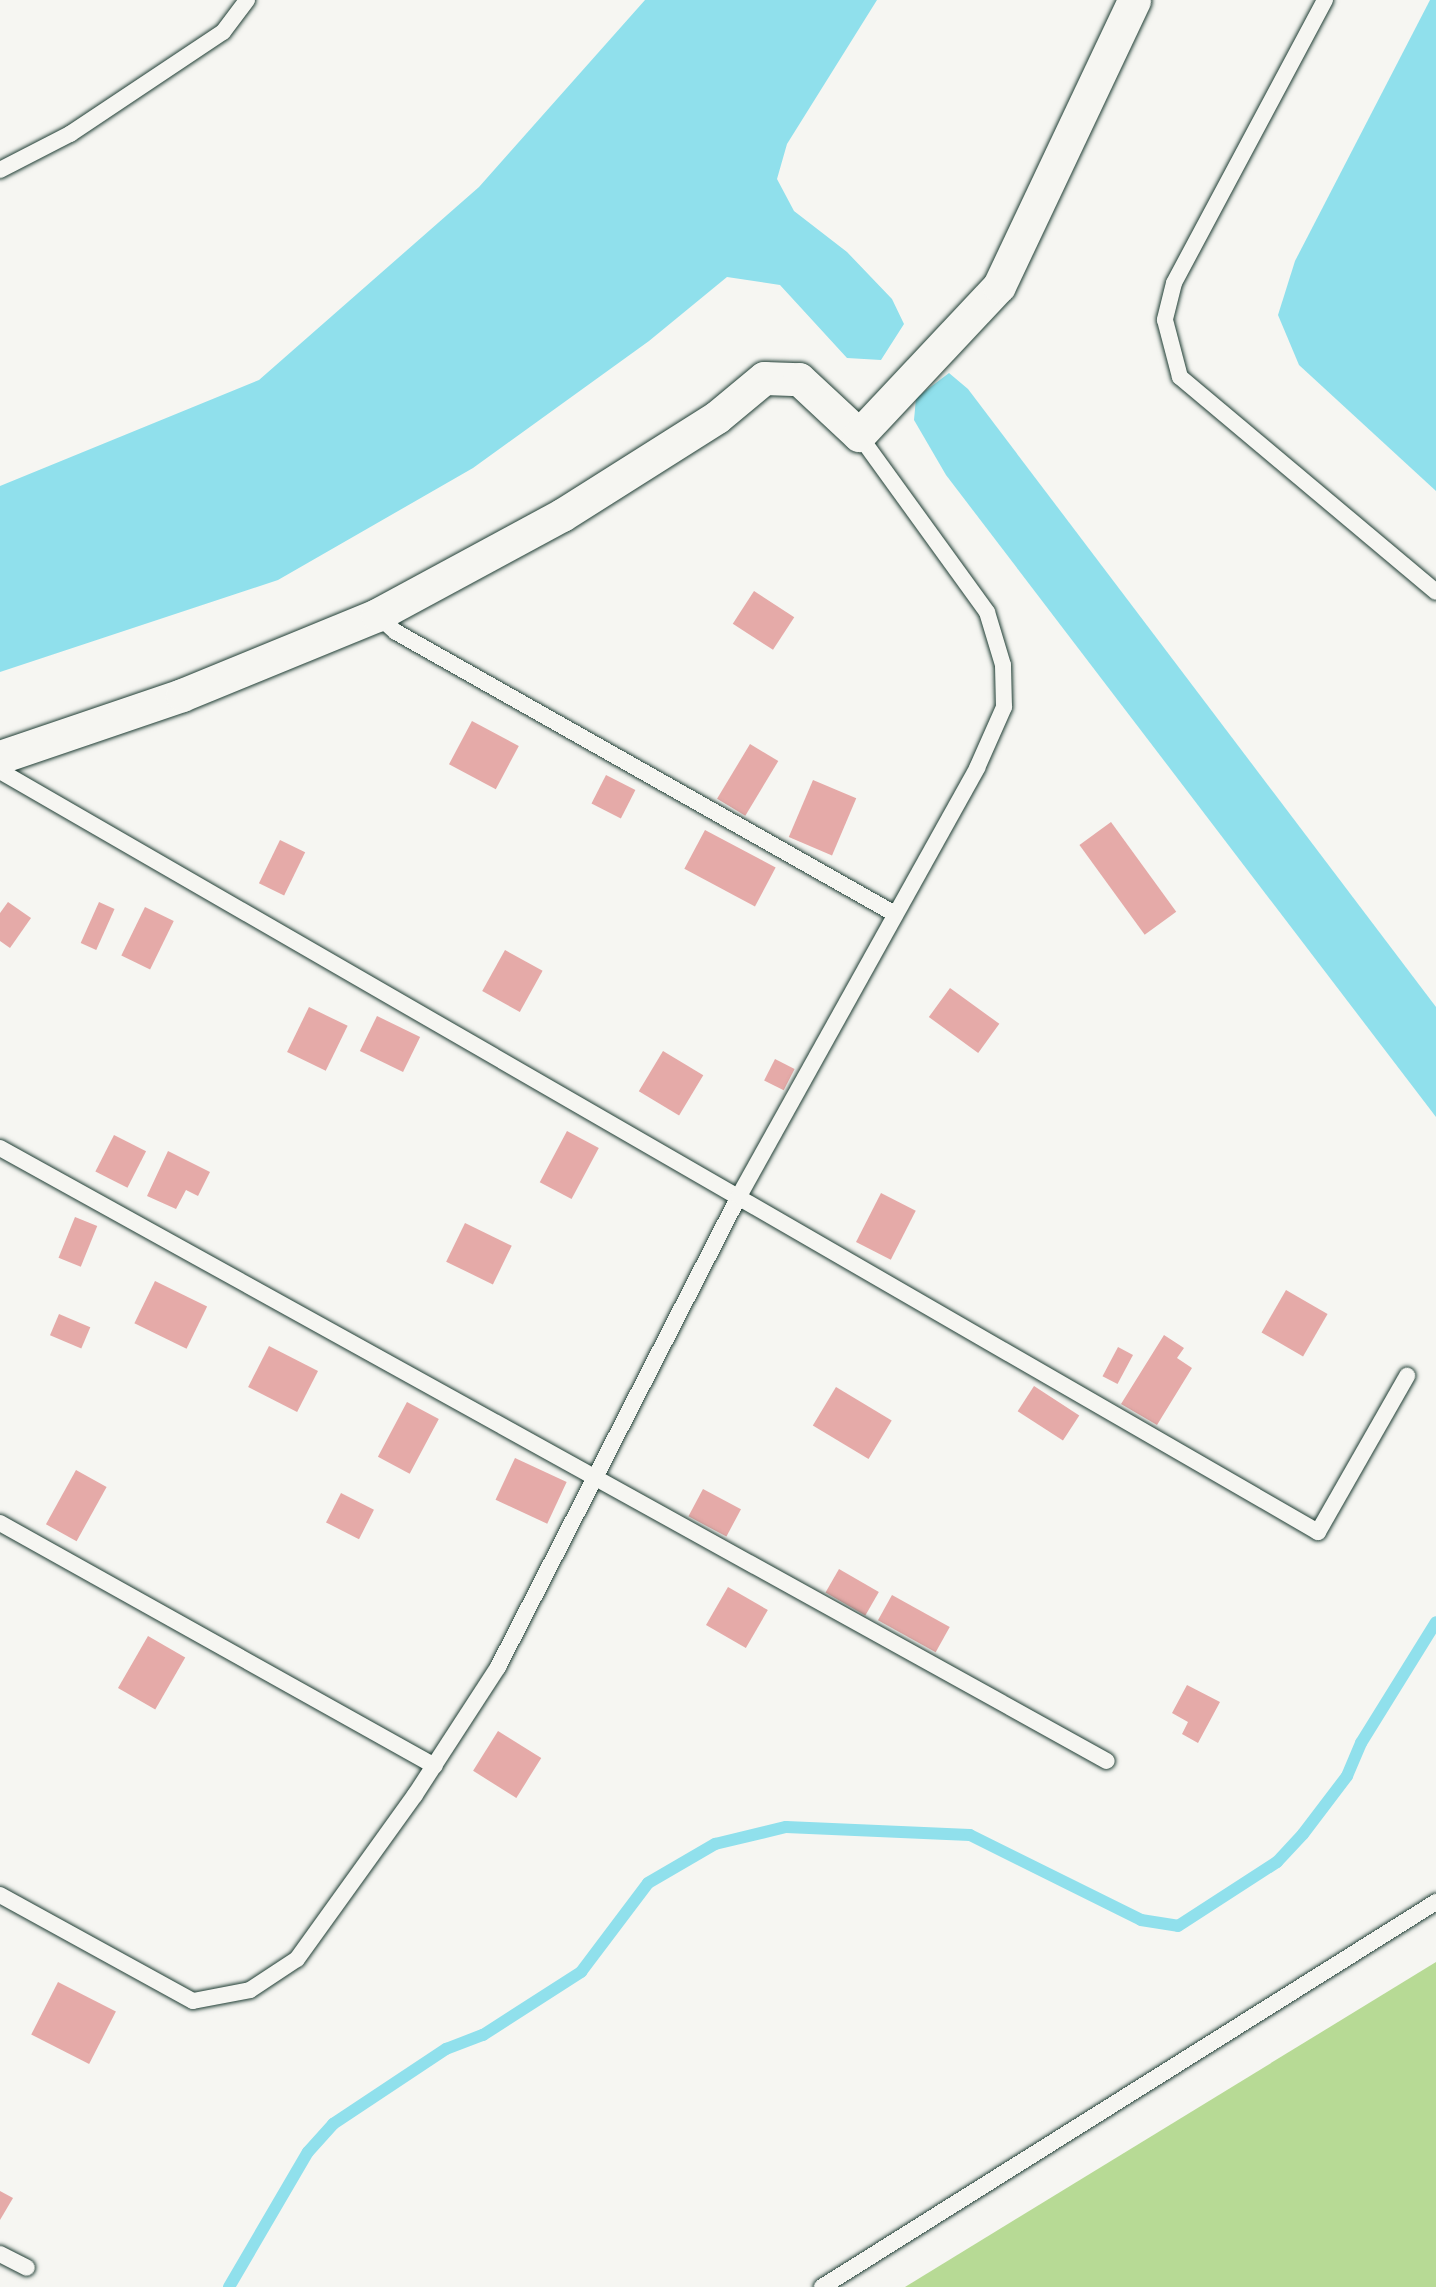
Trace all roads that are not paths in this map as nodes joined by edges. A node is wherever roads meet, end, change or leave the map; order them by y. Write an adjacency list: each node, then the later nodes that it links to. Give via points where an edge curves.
1 (247, 0): 4 (lane, via 223,32 70,134)
2 (1134, 0): 5 (street, via 999,286)
3 (1325, 0): 6 (lane, via 1174,283 1165,320 1180,377)
4 (0, 170)
5 (859, 435): 7 (street, via 799,379 764,378 717,417 562,515); 10 (lane, via 987,612 1003,665 1004,707 976,768)
6 (1436, 592)
7 (377, 615): 8 (street, via 182,695); 10 (lane, via 396,632)
8 (0, 757)
9 (0, 771): 12 (lane)
10 (895, 914): 12 (lane)
11 (0, 1148): 14 (lane)
12 (739, 1196): 13 (lane, via 1318,1532); 14 (lane)
13 (1407, 1376)
14 (596, 1478): 16 (lane); 17 (lane, via 498,1667)
15 (0, 1523): 17 (lane)
16 (1107, 1761)
17 (435, 1766): 18 (lane, via 298,1959 250,1990 193,2001)
18 (0, 1895)
19 (1436, 1902): 22 (lane)
20 (0, 2254): 21 (lane)
21 (27, 2268)
22 (822, 2287)

